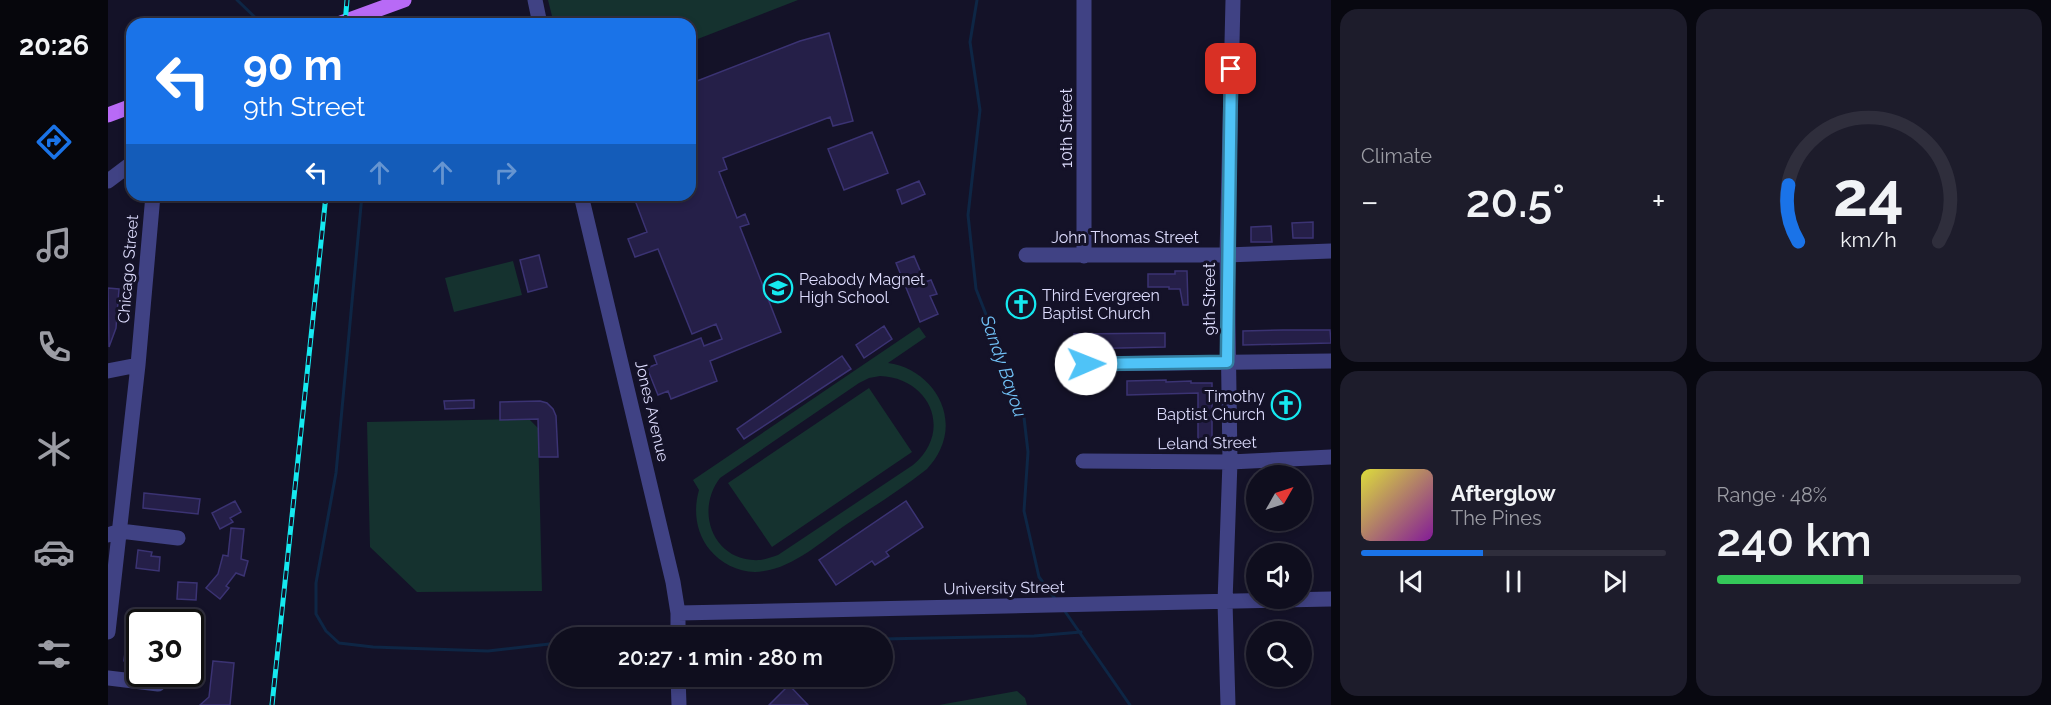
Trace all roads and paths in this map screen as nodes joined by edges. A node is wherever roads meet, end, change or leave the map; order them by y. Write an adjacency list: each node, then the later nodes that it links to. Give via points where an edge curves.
1 (404, 0): 5 (main road)
2 (535, 0): 6 (street)
3 (1084, 0): 16 (street, 10th Street)
4 (1233, 0): 15 (street, 9th Street)
5 (354, 18)
6 (539, 18)
7 (126, 108): 8 (main road)
8 (108, 115)
9 (126, 168): 10 (street)
10 (108, 181)
11 (152, 201): 20 (street, Chicago Street)
12 (582, 201): 29 (street, Jones Avenue)
13 (1331, 251): 15 (street, John Thomas Street)
14 (1026, 255): 16 (street, John Thomas Street)
15 (1227, 255): 16 (street, John Thomas Street); 18 (street, 9th Street)
16 (1084, 256)
17 (1331, 361): 18 (street)
18 (1227, 362): 19 (street); 24 (street, 9th Street)
19 (1086, 364)
20 (138, 365): 21 (street); 25 (street, Chicago Street)
21 (108, 371)
22 (1331, 457): 24 (street, Leland Street)
23 (1083, 461): 24 (street, Leland Street)
24 (1230, 462): 28 (street, 9th Street)
25 (114, 533): 26 (street); 31 (street, Chicago Street)
26 (178, 538)
27 (1331, 599): 28 (street, University Street)
28 (1225, 602): 29 (street, University Street); 36 (street, 9th Street)
29 (678, 613): 30 (street, Jones Avenue)
30 (678, 627)
31 (108, 632)
32 (108, 678): 33 (street)
33 (126, 680)
34 (678, 687): 35 (street)
35 (679, 705)
36 (1228, 705)

